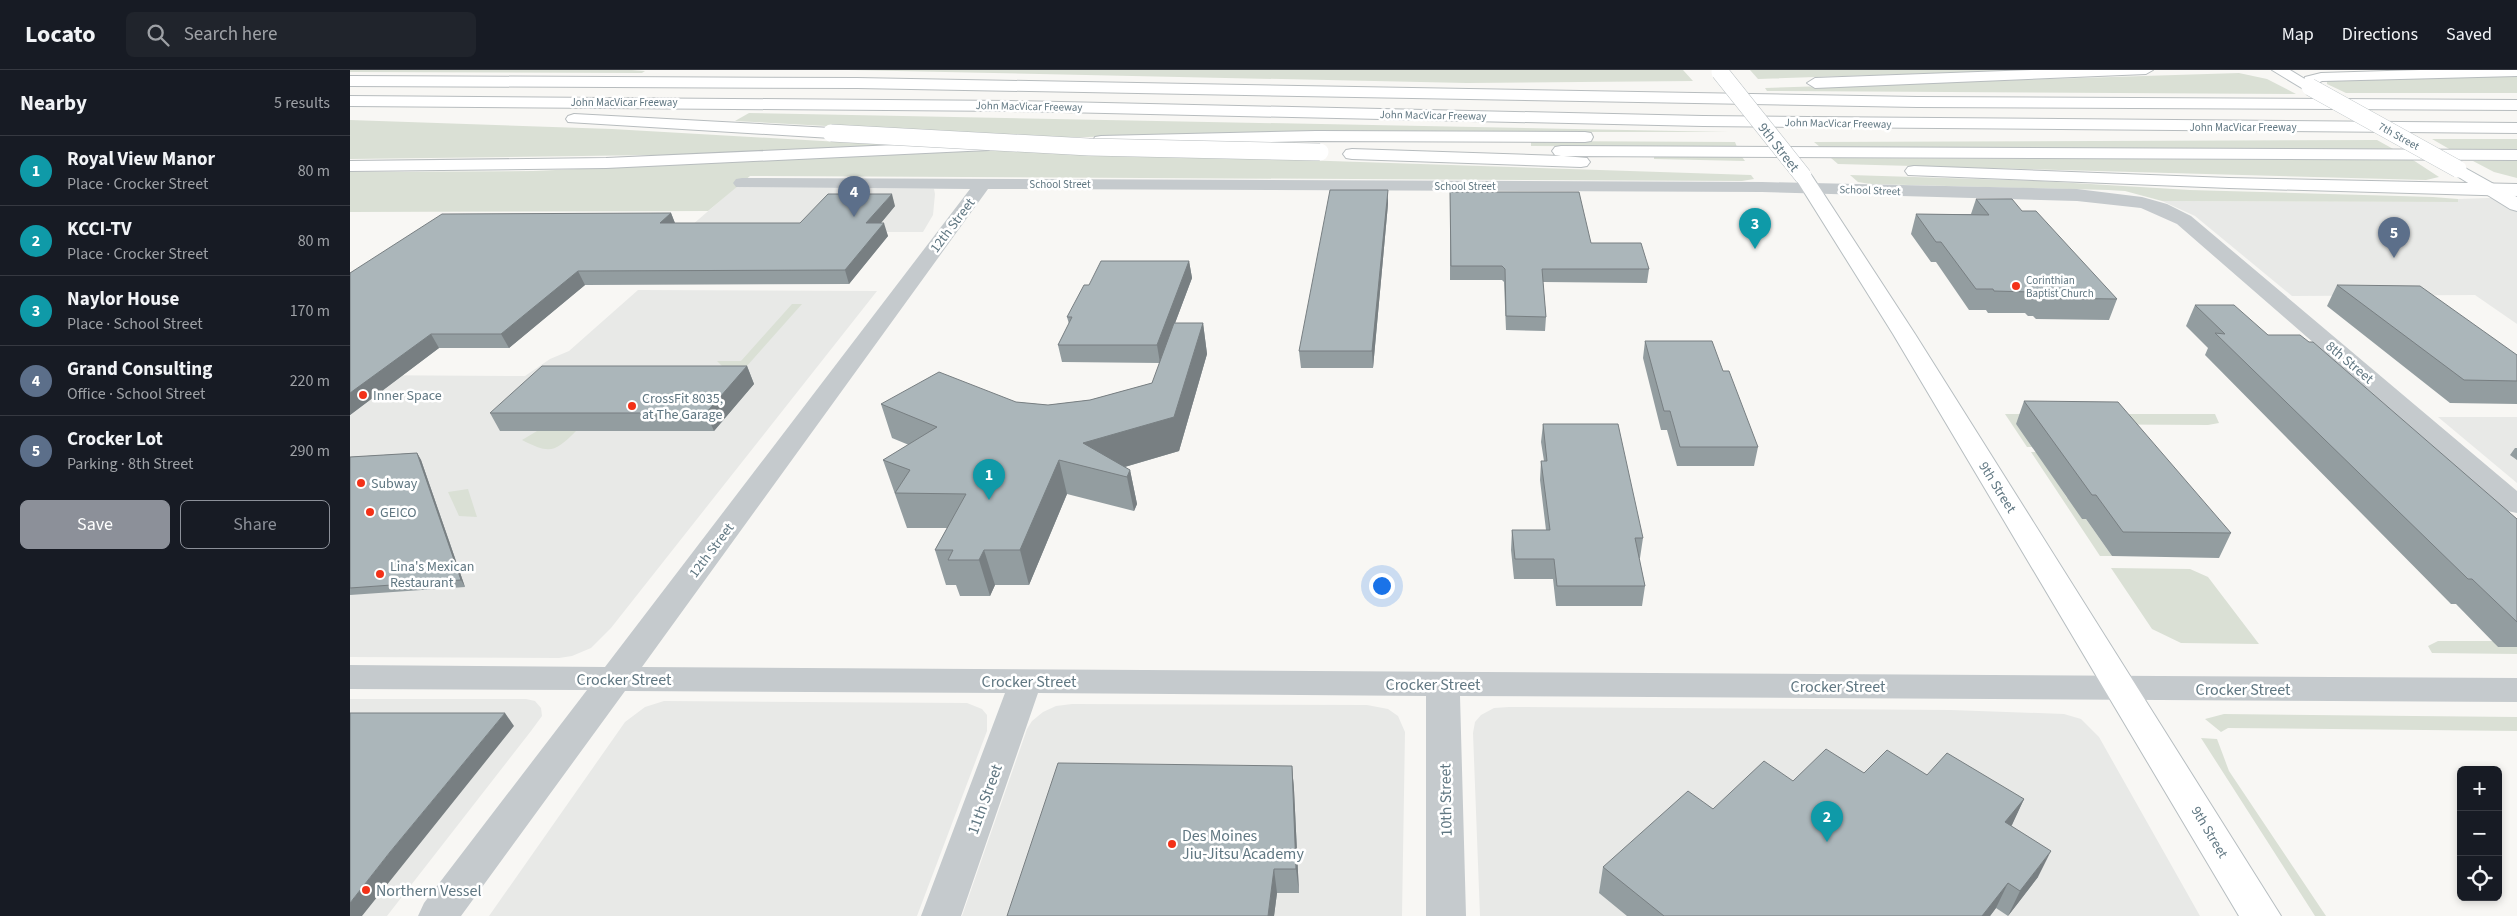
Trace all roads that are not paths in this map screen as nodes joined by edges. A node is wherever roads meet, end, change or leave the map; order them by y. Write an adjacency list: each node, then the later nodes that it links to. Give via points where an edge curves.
1 (710, 70): 8 (main road, via 815,76)
2 (2146, 70): 9 (main road)
3 (2279, 70): 11 (main road, 7th Street)
4 (2508, 70): 6 (main road)
5 (1719, 71): 25 (main road, 9th Street, bridge)
6 (2517, 71): 11 (main road, via 2322,77 2310,80)
7 (350, 81): 8 (main road, John MacVicar Freeway)
8 (857, 83): 12 (main road, John MacVicar Freeway)
9 (1801, 83)
10 (1764, 84): 12 (main road)
11 (2310, 87): 28 (main road, 7th Street, bridge)
12 (1417, 92): 15 (main road, John MacVicar Freeway)
13 (2517, 98): 15 (main road)
14 (350, 101): 18 (main road, John MacVicar Freeway, via 1021,106 1703,121)
15 (2146, 104): 16 (main road, John MacVicar Freeway)
16 (2517, 106)
17 (350, 114): 20 (main road, bridge, via 556,119 1089,147)
18 (2328, 127): 19 (main road, John MacVicar Freeway); 22 (main road, via 2194,135 1241,137 606,163)
19 (2517, 128)
20 (1324, 152): 21 (main road); 23 (main road)
21 (2517, 155)
22 (350, 166)
23 (1864, 170)
24 (1894, 170): 28 (main road)
25 (1807, 182): 27 (street, School Street); 31 (street, School Street, via 2099,196 2160,208); 37 (main road, 9th Street)
26 (742, 183): 27 (street, School Street)
27 (983, 184): 34 (street, 12th Street)
28 (2491, 190): 29 (main road); 30 (main road, 7th Street)
29 (2517, 190)
30 (2517, 205)
31 (2184, 220): 32 (street, 8th Street)
32 (2517, 505)
33 (350, 678): 34 (street, Crocker Street)
34 (614, 679): 35 (street, Crocker Street); 39 (street, 12th Street)
35 (1026, 681): 36 (street, Crocker Street); 40 (street, 11th Street)
36 (1443, 684): 37 (street, Crocker Street); 41 (street, 10th Street)
37 (2122, 688): 38 (street, Crocker Street); 42 (main road, 9th Street)
38 (2517, 690)
39 (438, 916)
40 (941, 916)
41 (1446, 916)
42 (2261, 916)

